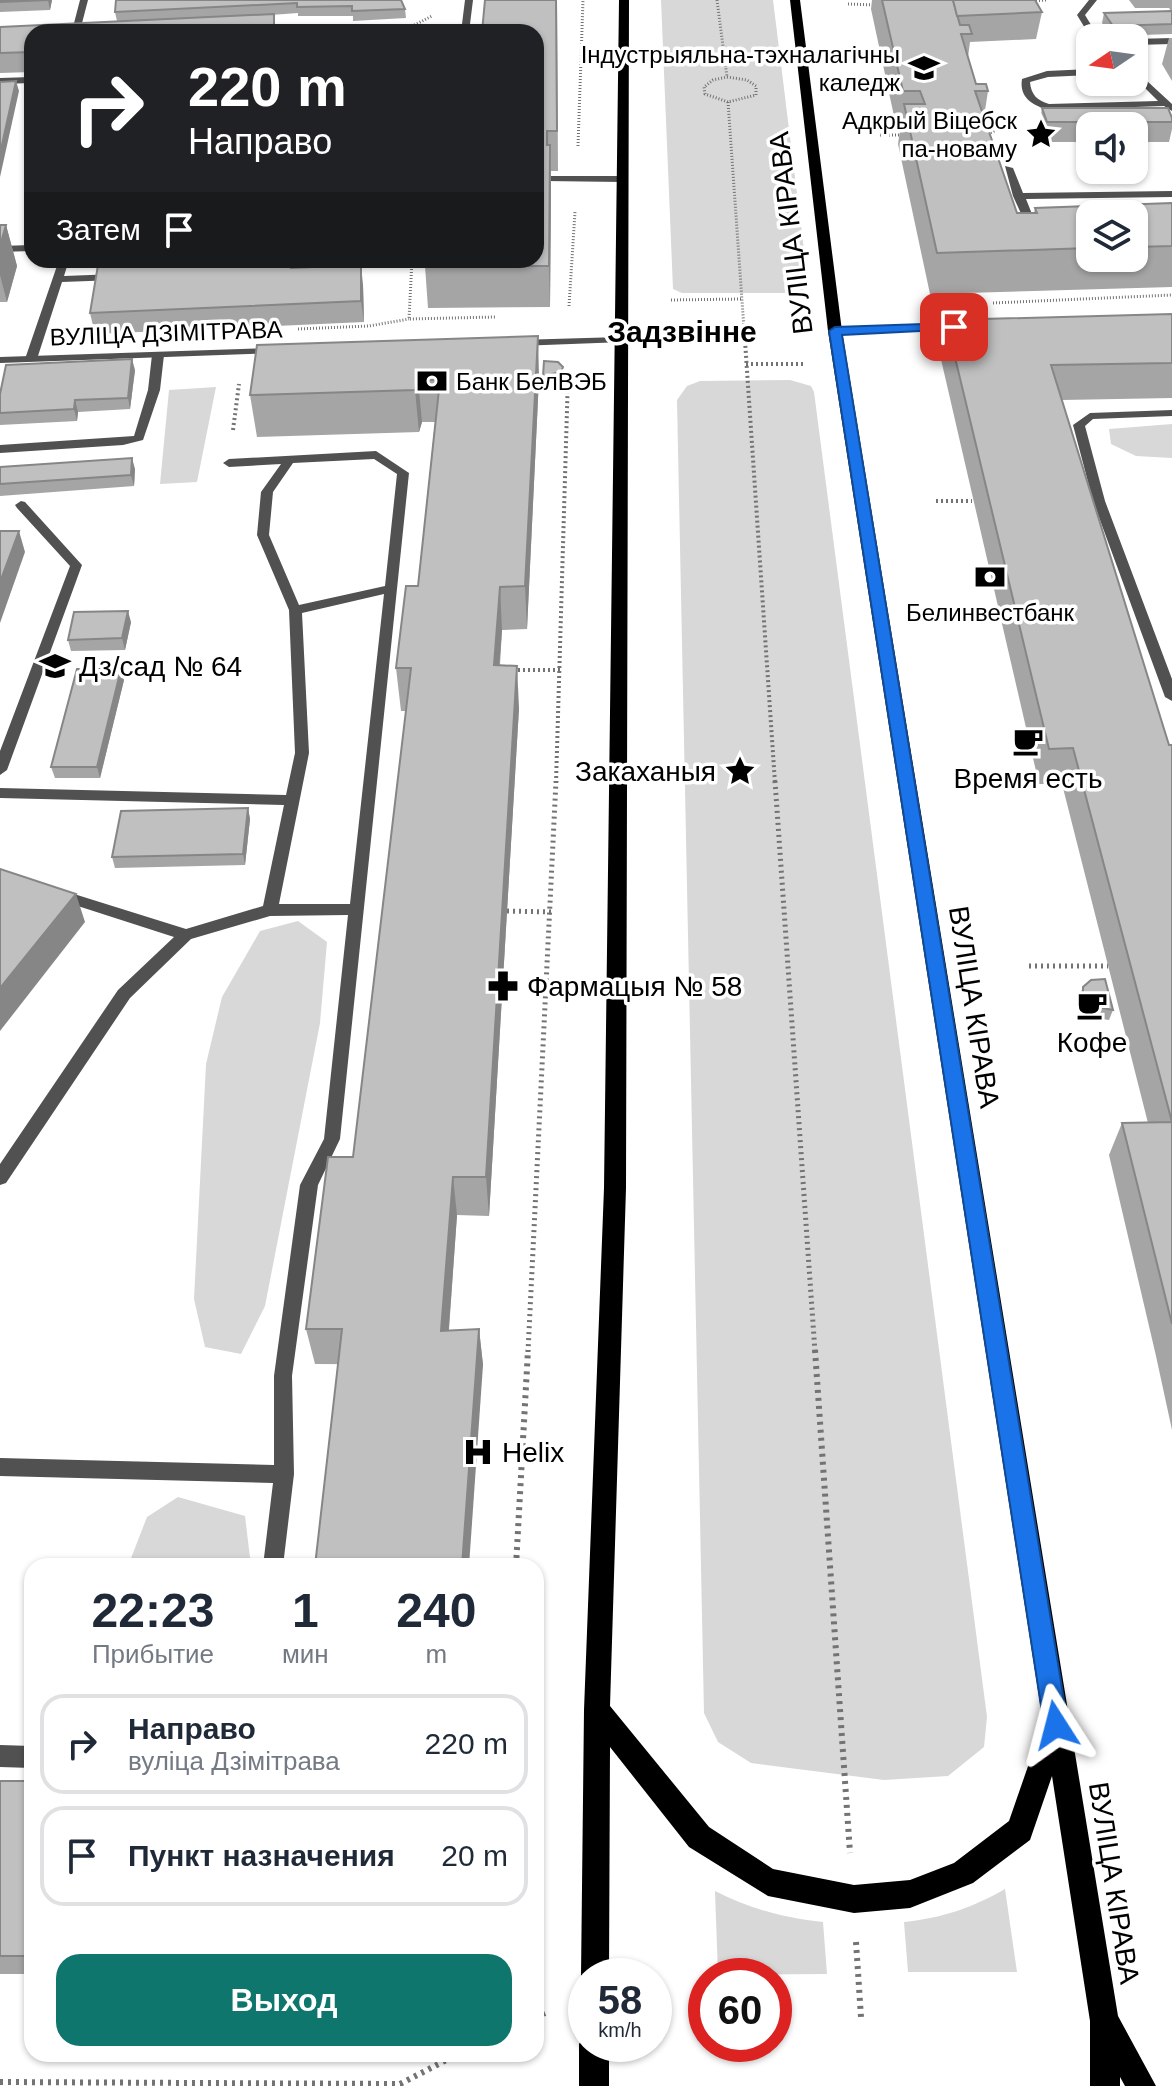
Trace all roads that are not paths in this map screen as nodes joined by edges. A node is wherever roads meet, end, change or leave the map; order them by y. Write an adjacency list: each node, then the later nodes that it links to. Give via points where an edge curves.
1 (84, 0): 6 (street)
2 (469, 0): 7 (street)
3 (624, 0): 18 (main road)
4 (795, 0): 28 (main road, ВУЛІЦА КІРАВА)
5 (1093, 0): 8 (street, via 1081,15)
6 (78, 24)
7 (466, 24)
8 (1086, 24)
9 (1172, 41): 10 (street)
10 (1148, 42)
11 (1076, 73): 15 (street, via 1025,81 1026,93 1048,107)
12 (24, 80): 13 (street)
13 (0, 81)
14 (1148, 86): 15 (street)
15 (1169, 106)
16 (1008, 168): 20 (street)
17 (548, 179): 18 (street)
18 (621, 179): 29 (main road)
19 (1172, 194): 20 (street)
20 (1018, 196): 21 (street, via 1032,229)
21 (1046, 232)
22 (24, 248): 23 (street)
23 (0, 249)
24 (62, 268): 26 (street)
25 (122, 276): 26 (street)
26 (58, 279): 33 (street)
27 (979, 326): 28 (street)
28 (835, 331): 55 (main road, ВУЛІЦА КІРАВА)
29 (620, 340): 30 (street); 54 (main road, via 615,1188)
30 (501, 343)
31 (284, 351): 32 (street, ВУЛІЦА ДЗІМІТРАВА)
32 (158, 355): 33 (street, ВУЛІЦА ДЗІМІТРАВА); 36 (street, via 139,438)
33 (31, 359): 34 (street, ВУЛІЦА ДЗІМІТРАВА)
34 (0, 360)
35 (1172, 413): 42 (street, via 1090,416 1079,425 1099,501)
36 (0, 449)
37 (288, 462): 38 (street); 40 (street, via 376,455 403,473); 41 (street, via 267,492 263,535)
38 (229, 463)
39 (21, 505): 43 (street, via 76,565)
40 (390, 589): 41 (street); 47 (street)
41 (295, 610): 45 (street, via 302,753)
42 (1172, 697)
43 (0, 770)
44 (0, 793): 45 (street)
45 (292, 800): 48 (street)
46 (44, 889): 49 (street)
47 (357, 909): 48 (street); 52 (street, via 332,1139 309,1185 283,1376)
48 (270, 910): 49 (street)
49 (186, 935): 50 (street, via 124,994)
50 (0, 1178)
51 (0, 1467): 52 (street)
52 (284, 1474): 53 (street)
53 (274, 1558)
54 (597, 1710): 55 (main road, via 699,1837 768,1882 854,1899 910,1894 963,1873 1020,1830); 58 (main road)
55 (1056, 1725): 59 (main road, ВУЛІЦА КІРАВА)
56 (0, 1756): 57 (street)
57 (24, 1757)
58 (595, 1958)
59 (1104, 2021): 62 (main road, ВУЛІЦА КІРАВА); 63 (main road, ВУЛІЦА КІРАВА)
60 (594, 2062): 61 (main road)
61 (594, 2086)
62 (1105, 2086)
63 (1141, 2086)

